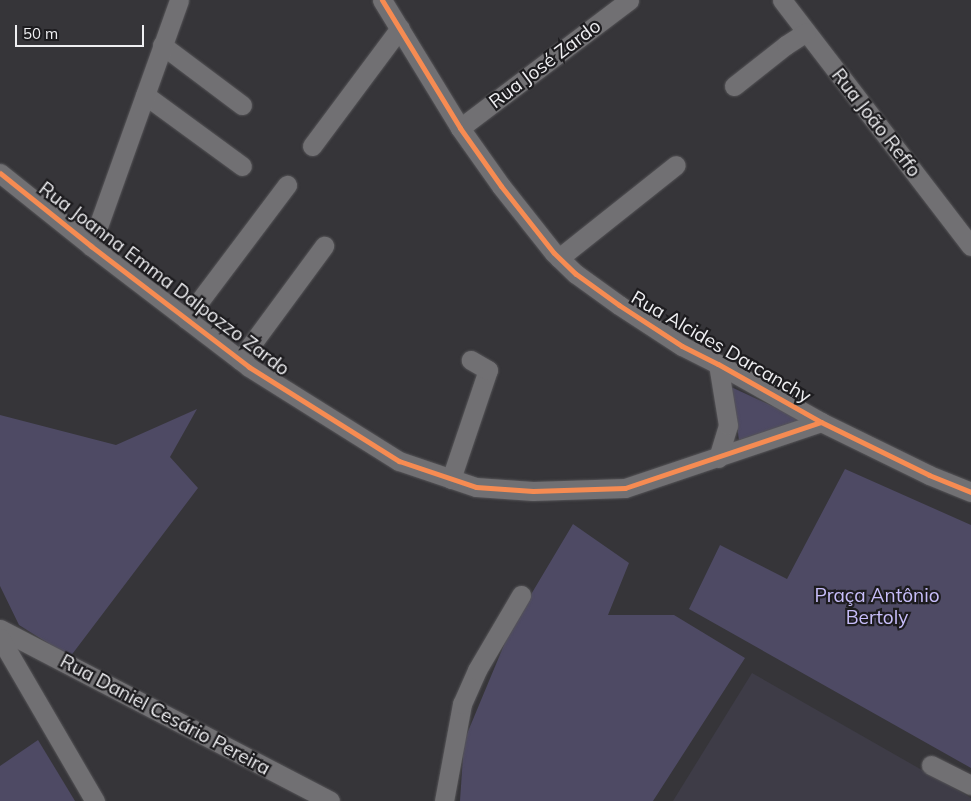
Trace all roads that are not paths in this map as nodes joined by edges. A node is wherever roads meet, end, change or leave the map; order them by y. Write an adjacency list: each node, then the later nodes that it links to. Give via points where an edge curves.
1 (179, 0): 7 (street)
2 (382, 0): 5 (street, Rua Alcides Darcanchy)
3 (629, 0): 11 (street, Rua José Zardo)
4 (782, 0): 6 (street, Rua João Reffo)
5 (400, 28): 11 (street, Rua Alcides Darcanchy); 12 (street)
6 (806, 32): 8 (street); 17 (street, Rua João Reffo)
7 (162, 45): 9 (street); 10 (street)
8 (734, 86)
9 (145, 95): 14 (street); 18 (street)
10 (242, 105)
11 (460, 128): 20 (street, Rua Alcides Darcanchy, via 501,186)
12 (312, 146)
13 (676, 164): 20 (street)
14 (242, 166)
15 (0, 174): 18 (street, Rua Joanna Emma Dalpozzo Zardo)
16 (287, 185): 21 (street)
17 (970, 243)
18 (91, 246): 21 (street, Rua Joanna Emma Dalpozzo Zardo)
19 (324, 246): 22 (street)
20 (559, 258): 24 (street, Rua Alcides Darcanchy, via 619,305 682,346)
21 (186, 319): 22 (street, Rua Joanna Emma Dalpozzo Zardo)
22 (240, 360): 27 (street, Rua Joanna Emma Dalpozzo Zardo, via 399,461)
23 (471, 360): 27 (street, via 488,370)
24 (718, 364): 25 (street, Rua Alcides Darcanchy); 26 (street, Rua Alcides Darcanchy, via 728,425)
25 (821, 422): 26 (street, Rua Joanna Emma Dalpozzo Zardo); 28 (street, Rua Alcides Darcanchy)
26 (718, 458): 27 (street, Rua Joanna Emma Dalpozzo Zardo, via 625,488 533,490 476,487)
27 (451, 479)
28 (971, 492)
29 (521, 595): 36 (street, via 477,670 462,704)
30 (0, 629): 35 (street, Rua Daniel Cesário Pereira)
31 (0, 638): 34 (street)
32 (931, 765): 33 (street)
33 (971, 786)
34 (95, 801)
35 (330, 801)
36 (444, 801)

